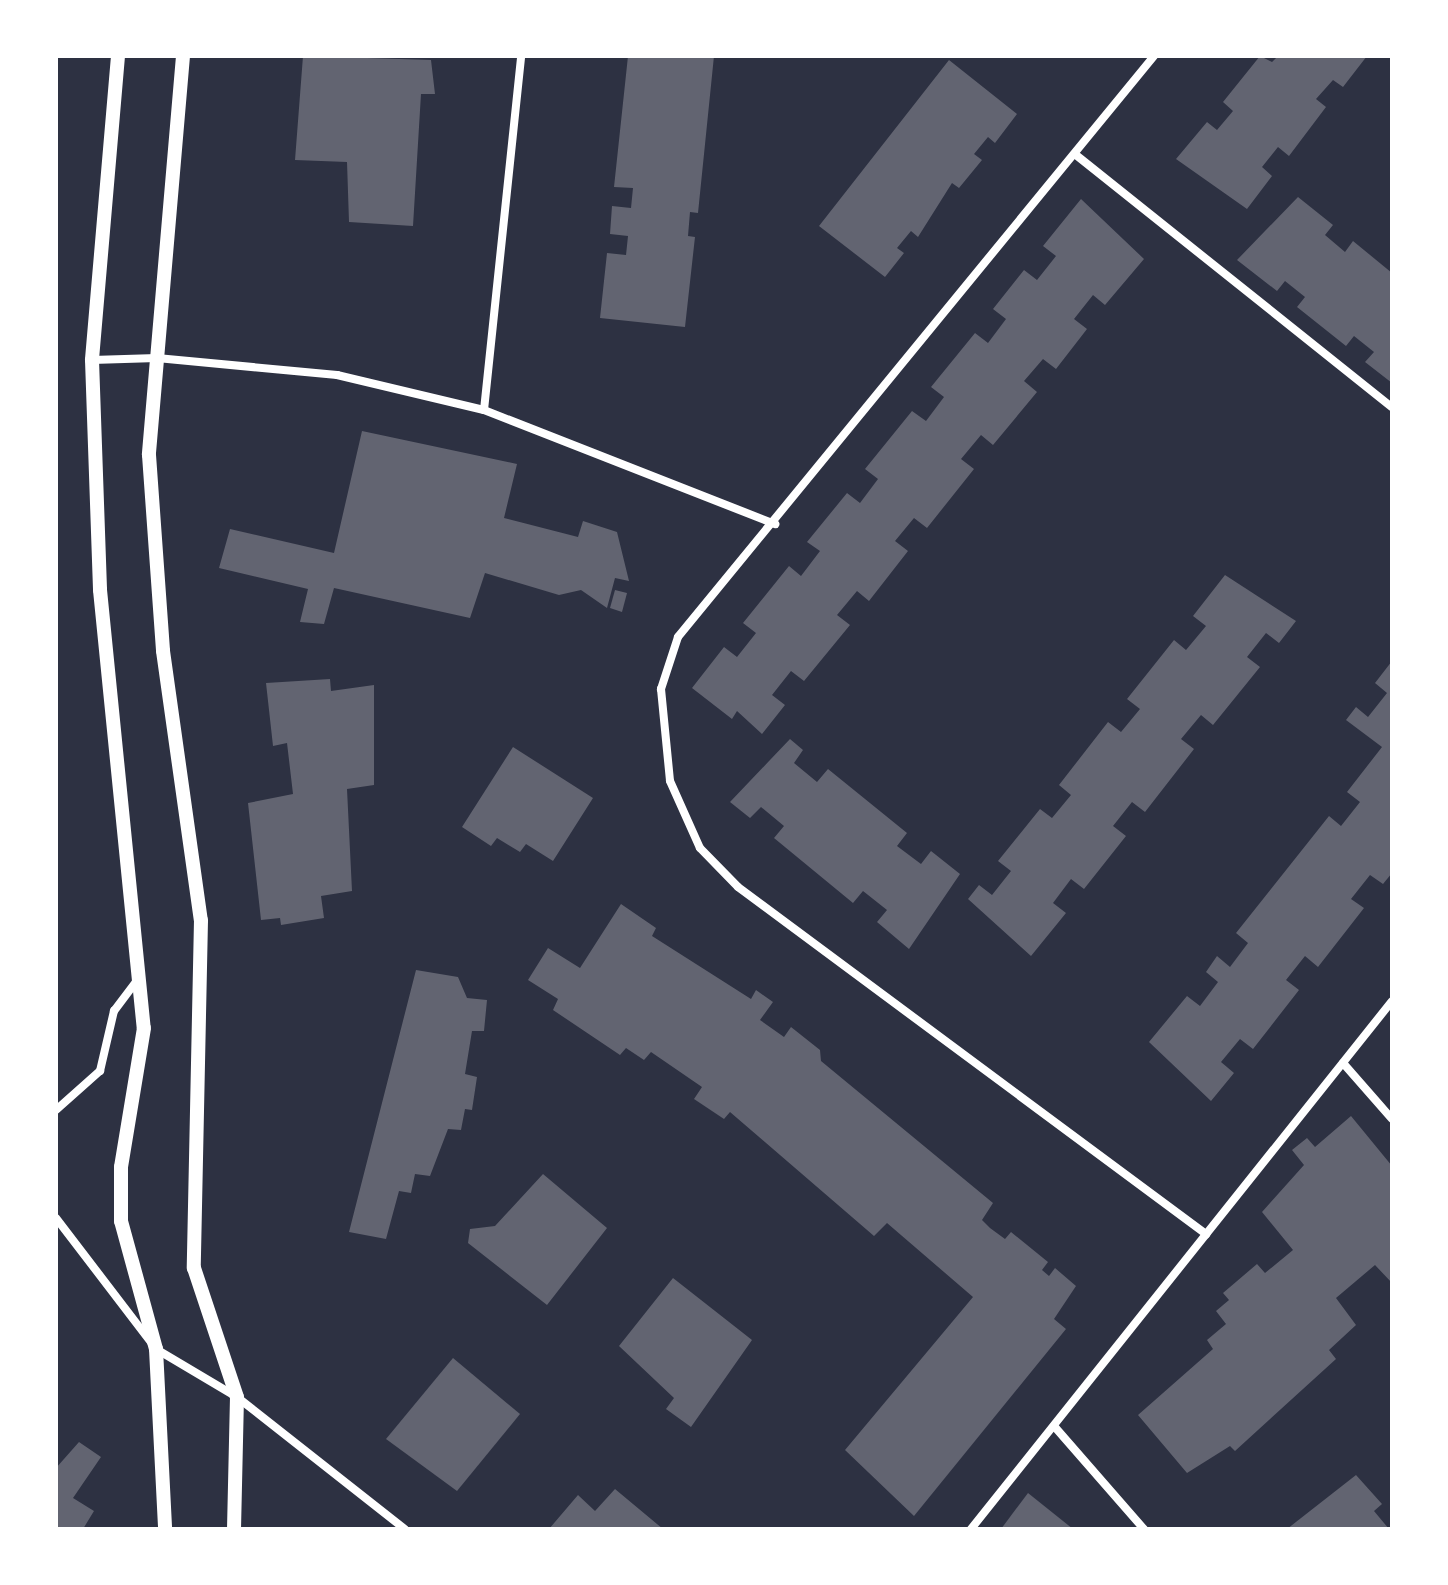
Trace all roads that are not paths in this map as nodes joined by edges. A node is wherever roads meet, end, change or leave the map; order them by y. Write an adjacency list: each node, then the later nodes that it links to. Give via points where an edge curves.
1 (118, 56): 7 (street)
2 (183, 56): 6 (street)
3 (521, 56): 9 (street)
4 (1154, 56): 5 (street)
5 (1076, 155): 8 (street); 10 (street)
6 (157, 358): 7 (street); 9 (street, via 337,375); 19 (street, via 149,455 163,651 201,920 194,1268)
7 (92, 360): 11 (street, via 100,590)
8 (1392, 407)
9 (484, 410): 10 (street)
10 (775, 524): 17 (street, via 678,637 661,689 670,781 700,848 738,887)
11 (138, 980): 14 (street, via 114,1011 100,1071); 18 (street, via 144,1028 121,1167 121,1221)
12 (1392, 1001): 13 (street)
13 (1343, 1063): 15 (street); 17 (street)
14 (56, 1110)
15 (1392, 1119)
16 (56, 1218): 18 (street)
17 (1206, 1234): 20 (street)
18 (156, 1349): 19 (street); 21 (street)
19 (237, 1397): 22 (street); 23 (street)
20 (1054, 1426): 24 (street); 25 (street)
21 (165, 1529)
22 (234, 1529)
23 (405, 1529)
24 (971, 1529)
25 (1144, 1529)

